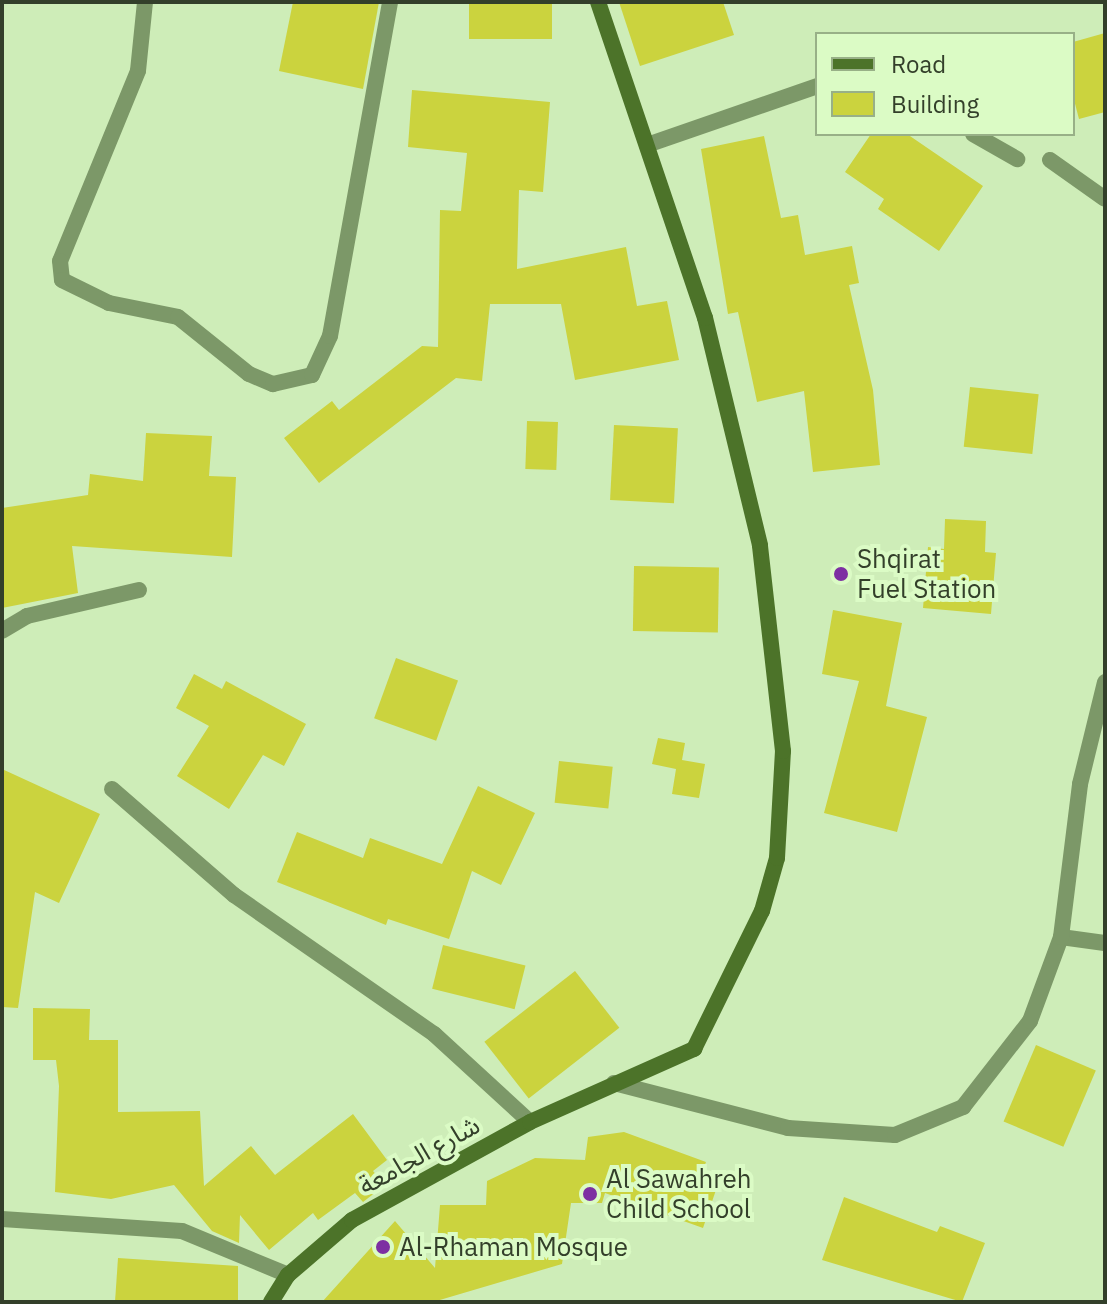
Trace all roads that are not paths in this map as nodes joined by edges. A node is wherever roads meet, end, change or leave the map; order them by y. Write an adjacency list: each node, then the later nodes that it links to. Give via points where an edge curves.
1 (145, 2): 2 (street, via 138,71 60,261 62,280 109,303 178,317 249,374 273,384 312,375 330,336)
2 (390, 2)
3 (598, 2): 6 (main road, شارع الجامعة)
4 (815, 87): 6 (street)
5 (977, 136): 7 (street)
6 (647, 145): 16 (main road, شارع الجامعة, via 705,318 760,545 775,646 782,815 762,911 694,1049)
7 (1017, 159)
8 (1050, 160): 9 (street)
9 (1105, 199)
10 (139, 590): 11 (street, via 27,616)
11 (2, 631)
12 (1105, 682): 14 (street, via 1080,784)
13 (112, 789): 17 (street, via 234,895 434,1034)
14 (1061, 937): 15 (street); 16 (street, via 1030,1021 963,1107 895,1135 788,1128)
15 (1105, 943)
16 (614, 1083): 17 (main road, شارع الجامعة)
17 (530, 1122): 19 (main road, شارع الجامعة, via 352,1220)
18 (2, 1219): 19 (street, via 182,1231)
19 (288, 1275): 20 (main road, شارع الجامعة)
20 (271, 1302)

